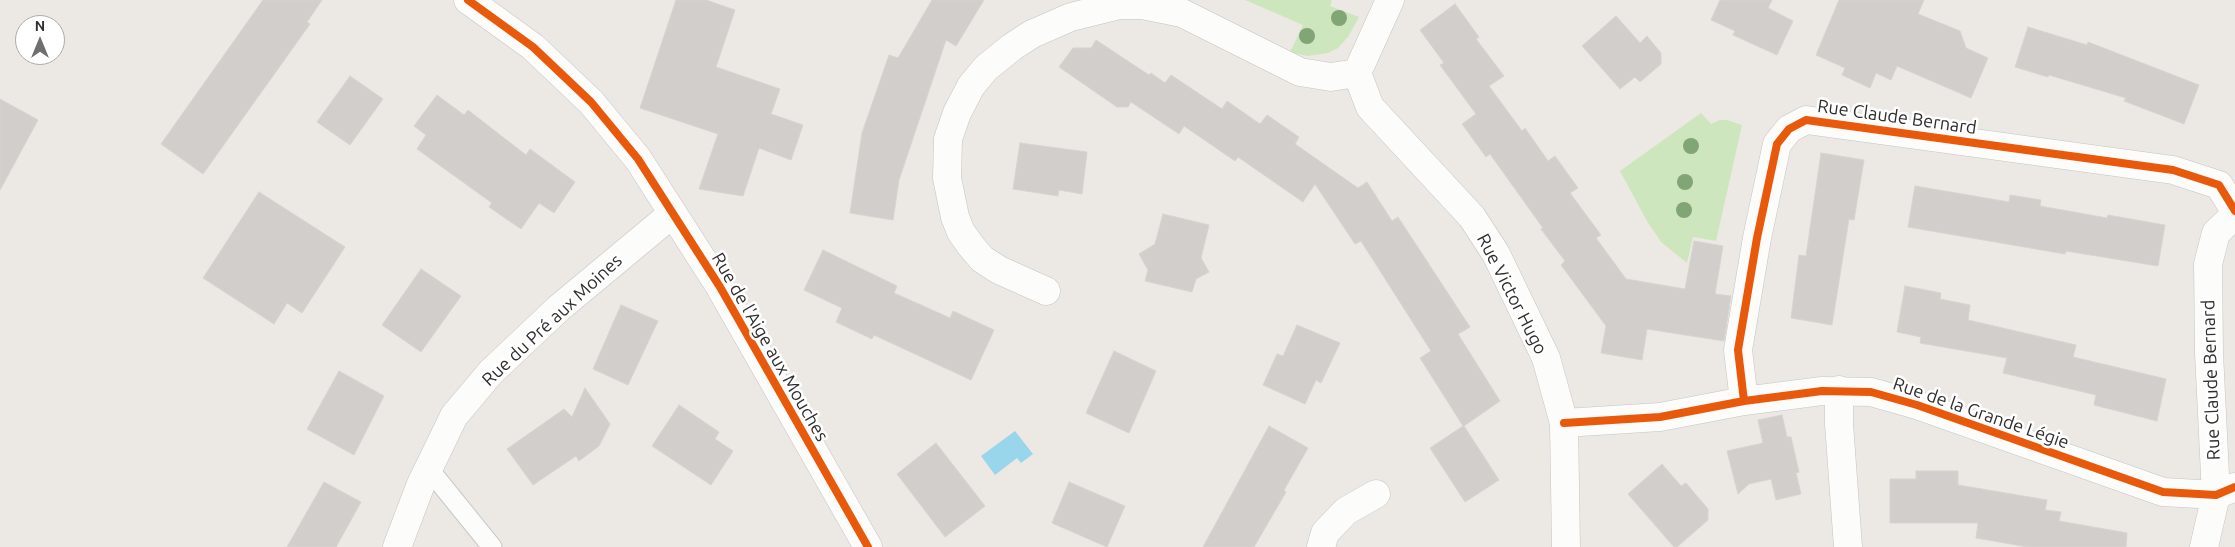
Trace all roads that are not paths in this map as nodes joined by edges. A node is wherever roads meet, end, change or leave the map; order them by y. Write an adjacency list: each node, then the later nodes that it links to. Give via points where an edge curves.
1 (468, 0): 6 (street, Rue de l'Aige aux Mouches, via 533,47 591,102 638,159)
2 (1390, 0): 4 (street)
3 (1068, 8): 4 (street, via 1120,5 1162,8 1182,13 1300,72 1331,77); 8 (street, via 986,68 970,86 948,139 946,158 955,217 971,246 982,259 999,270)
4 (1357, 73): 11 (street, Rue Victor Hugo, via 1370,107 1472,218 1496,254 1546,358)
5 (2235, 211): 10 (street, Rue Claude Bernard, via 2219,185 2173,170 1806,120 1789,129 1777,144 1738,350)
6 (672, 214): 12 (street, Rue du Pré aux Moines, via 558,308 491,372 454,416); 17 (street, Rue de l'Aige aux Mouches, via 720,287)
7 (2235, 215): 13 (street, Rue Claude Bernard, via 2216,233 2208,264 2209,352)
8 (1046, 291)
9 (1839, 390): 10 (street, Rue de la Grande Légie); 13 (street, Rue de la Grande Légie, via 1871,392 1917,405 2163,492); 20 (street)
10 (1744, 401): 11 (street, Rue de la Grande Légie, via 1660,417)
11 (1564, 423): 19 (street, Rue Victor Hugo)
12 (428, 468): 15 (street, Rue du Pré aux Moines); 16 (lane)
13 (2226, 491): 21 (street, Rue Claude Bernard)
14 (1376, 494): 18 (street, via 1346,511 1325,533)
15 (397, 547)
16 (492, 547)
17 (868, 547)
18 (1321, 547)
19 (1566, 547)
20 (1848, 547)
21 (2204, 547)

